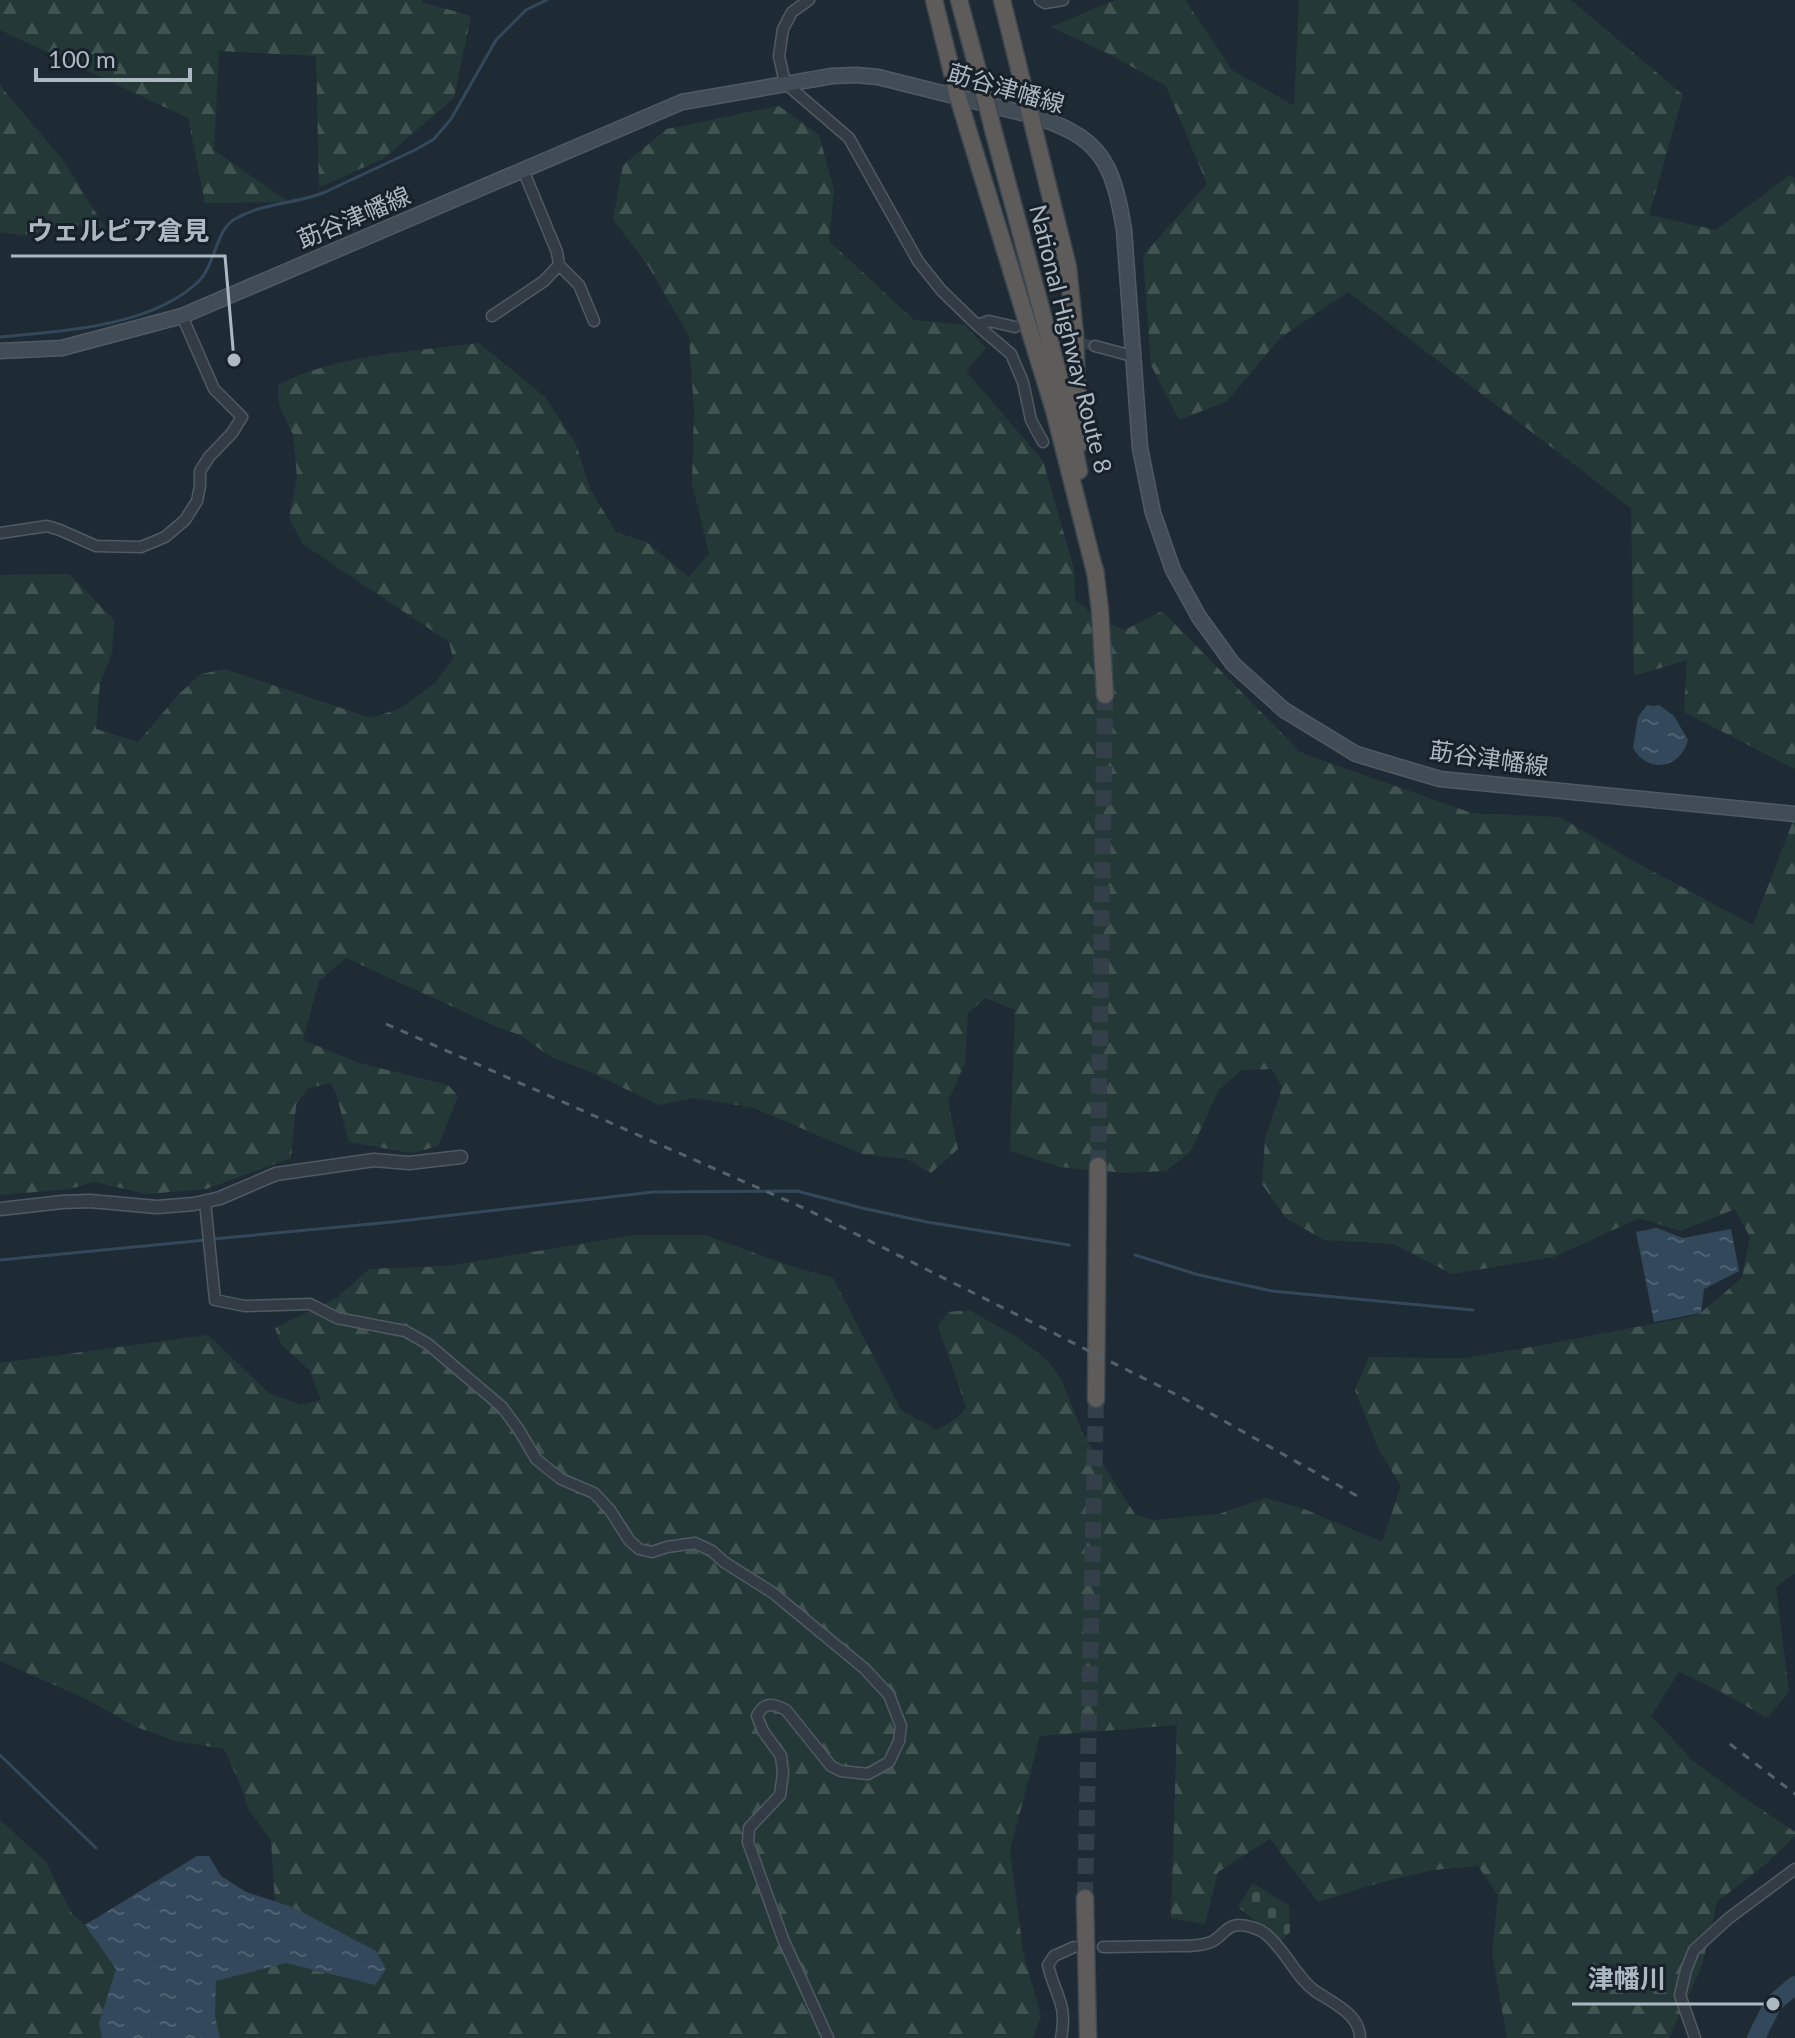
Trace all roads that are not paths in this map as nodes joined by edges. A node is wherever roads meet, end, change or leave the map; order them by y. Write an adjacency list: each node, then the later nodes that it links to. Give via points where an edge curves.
1 (809, 0): 7 (street, via 792,12 783,29 779,56)
2 (934, 0): 8 (highway)
3 (1040, 0): 4 (street)
4 (1063, 0)
5 (1003, 2): 9 (highway)
6 (961, 7): 21 (highway, National Highway Route 8, bridge)
7 (785, 83): 8 (main road, 莇谷津幡線, via 856,75); 10 (main road, 莇谷津幡線, via 682,102); 15 (street, via 849,138 918,261)
8 (958, 97): 9 (main road, 莇谷津幡線); 23 (highway, via 1054,410)
9 (1030, 115): 19 (main road, 莇谷津幡線, via 1084,139 1111,172 1124,230); 21 (highway, via 1068,267 1085,453)
10 (523, 170): 11 (street); 12 (main road, 莇谷津幡線)
11 (559, 265): 13 (street); 14 (street, via 579,285)
12 (182, 316): 18 (main road, 莇谷津幡線, via 62,348); 22 (street, via 214,389 242,417 200,471 197,501 185,520 165,537 141,547 96,546 47,526)
13 (492, 316)
14 (594, 321)
15 (977, 325): 16 (street, via 989,321); 20 (street, via 1011,354)
16 (1015, 327)
17 (1095, 346): 19 (street)
18 (0, 351)
19 (1132, 356): 25 (main road, 莇谷津幡線, via 1140,448 1153,513 1173,570 1233,664 1284,710 1356,754 1440,779)
20 (1043, 442)
21 (1080, 472): 23 (highway, National Highway Route 8)
22 (0, 533)
23 (1096, 576): 24 (highway, National Highway Route 8)
24 (1105, 695)
25 (1795, 814)
26 (461, 1157): 28 (street, via 409,1163 374,1160 276,1174)
27 (1098, 1166): 30 (highway)
28 (205, 1202): 29 (street, via 157,1207 90,1201); 36 (street, via 215,1300 245,1306 310,1304 337,1318 405,1331 428,1344 502,1407 536,1459 561,1479 594,1493 639,1549 652,1552 695,1543 712,1551 773,1593 889,1695 901,1726 899,1741 889,1762 868,1774 831,1766 786,1710 775,1704 766,1704 757,1716 781,1756 783,1773 780,1795 749,1828 748,1842 783,1939)
29 (0, 1209)
30 (1096, 1399)
31 (1795, 1869): 35 (street, via 1694,1950 1680,1995)
32 (1085, 1898): 38 (highway)
33 (1074, 1947): 37 (street, via 1048,1965 1063,2008)
34 (1103, 1947): 39 (street, via 1192,1946 1218,1939 1233,1926 1257,1929 1268,1935 1310,1987 1354,2019)
35 (1694, 2034): 40 (street)
36 (828, 2038)
37 (1061, 2038)
38 (1088, 2038)
39 (1360, 2038)
40 (1706, 2038)

